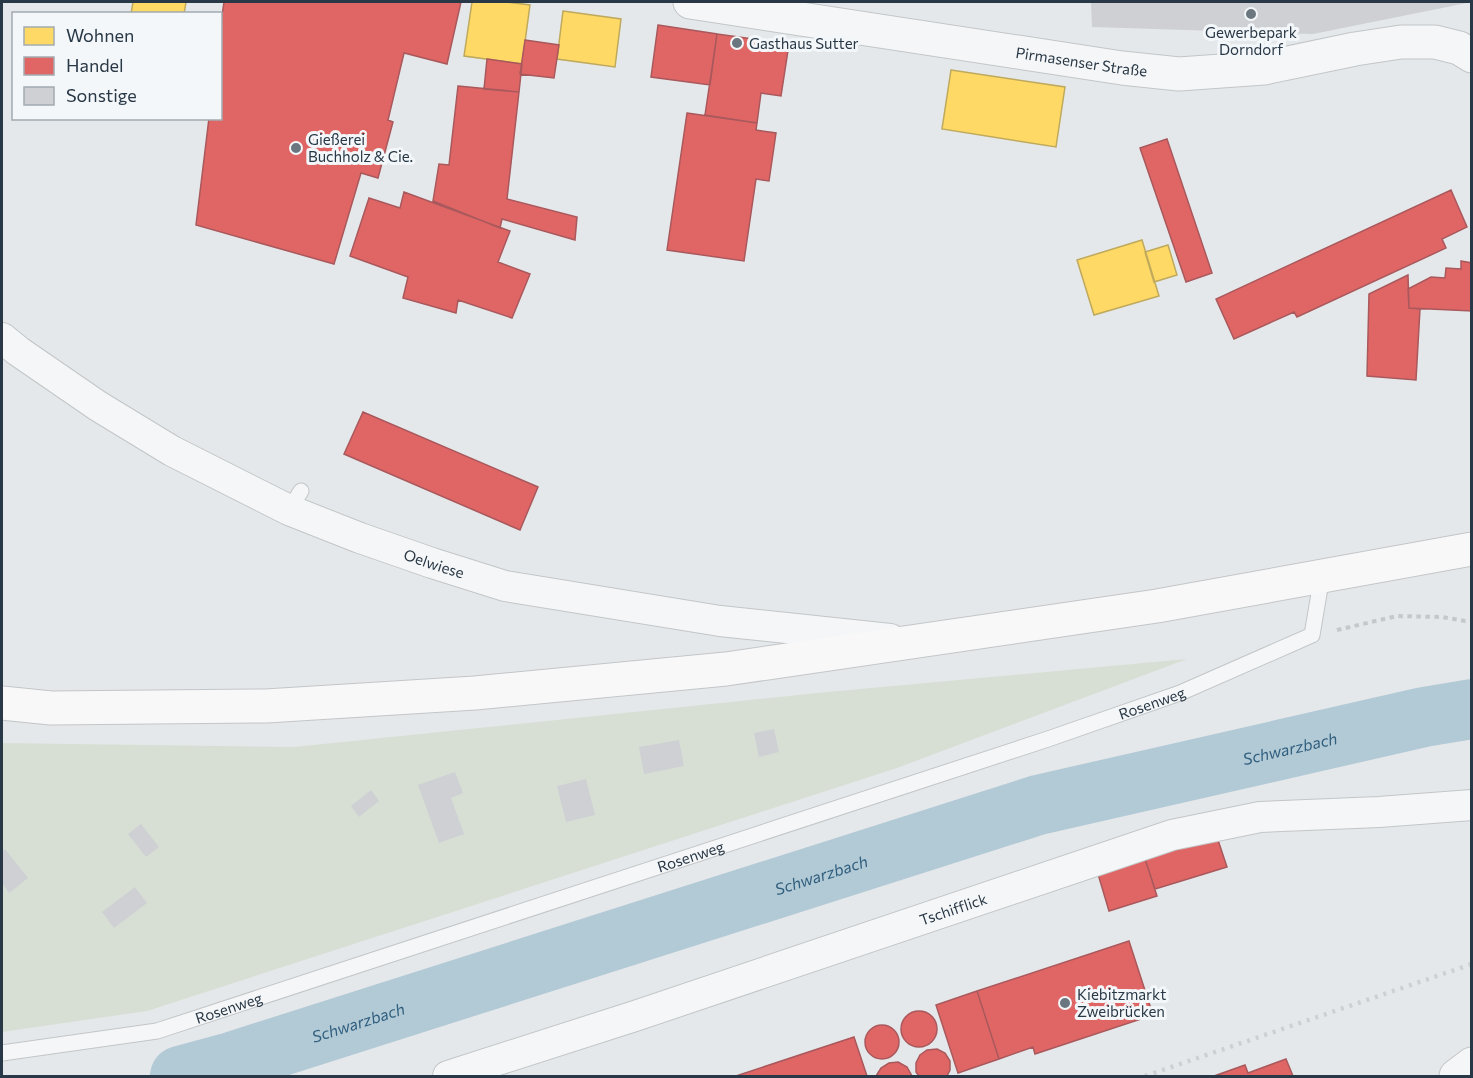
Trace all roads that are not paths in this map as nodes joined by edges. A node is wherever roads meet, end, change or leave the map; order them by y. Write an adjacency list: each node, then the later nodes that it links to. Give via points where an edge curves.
1 (690, 2): 2 (street, Pirmasenser Straße, via 1179,74 1264,68 1401,42 1435,42)
2 (1472, 56)
3 (2, 338): 6 (street, Oelwiese, via 98,406 172,451 295,501 360,538 432,563 505,586 720,621)
4 (1472, 549): 5 (main road)
5 (1322, 576): 6 (main road, via 1157,606); 9 (lane, Rosenweg, via 1312,635 1180,693 157,1031)
6 (919, 641): 7 (main road, via 726,669 475,693 266,706 51,708)
7 (2, 703)
8 (1472, 805): 10 (street, Tschifflick, via 1260,817 1172,835)
9 (2, 1053)
10 (448, 1077)

